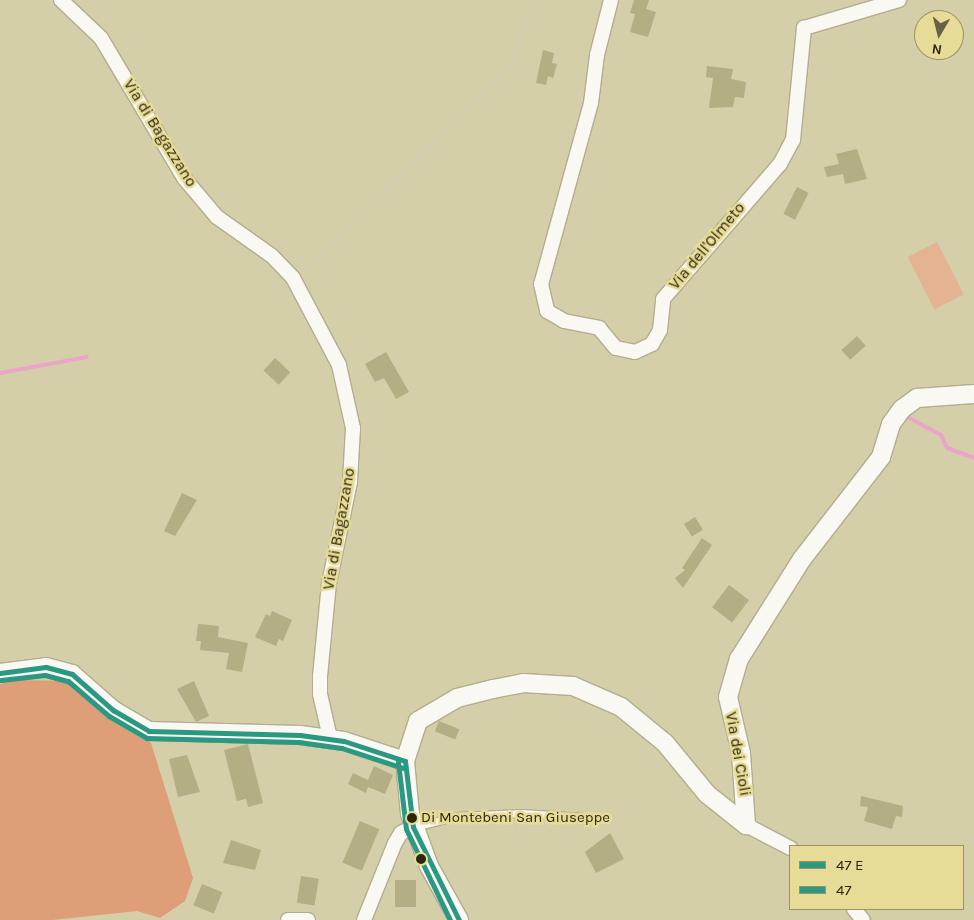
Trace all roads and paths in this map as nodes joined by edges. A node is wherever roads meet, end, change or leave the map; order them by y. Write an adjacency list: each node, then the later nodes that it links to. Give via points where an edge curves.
1 (61, 0): 5 (street, Via di Bagazzano, via 101,38 190,185 217,217 272,256)
2 (537, 0): 5 (path, via 511,63 499,79)
3 (611, 0): 4 (street, Via dell'Olmeto, via 597,55 591,104 541,284 547,311 564,321 600,328 616,348 635,352 652,344 660,330 663,299 780,164 792,140 804,28)
4 (898, 0)
5 (293, 278): 8 (street, Via di Bagazzano, via 315,314 339,365 353,428 350,482 329,583 320,676 320,694)
6 (974, 394): 11 (street, Via dei Cioli, via 917,398 902,409 891,424 881,457 802,559 738,658 728,697 741,753)
7 (0, 673): 8 (street, via 34,667 59,669 82,680 128,720 149,731)
8 (330, 738): 9 (street)
9 (405, 762): 11 (street, Via dei Cioli, via 418,721 457,698 524,684 573,686 621,706 665,743 707,794); 12 (street)
10 (599, 818): 12 (lane, via 522,813 457,816)
11 (746, 825): 13 (street)
12 (413, 827): 17 (street, via 401,833 395,843); 18 (street, via 429,866)
13 (789, 847)
14 (855, 910): 19 (street)
15 (288, 920): 16 (street)
16 (308, 920)
17 (364, 920)
18 (460, 920)
19 (863, 920)

